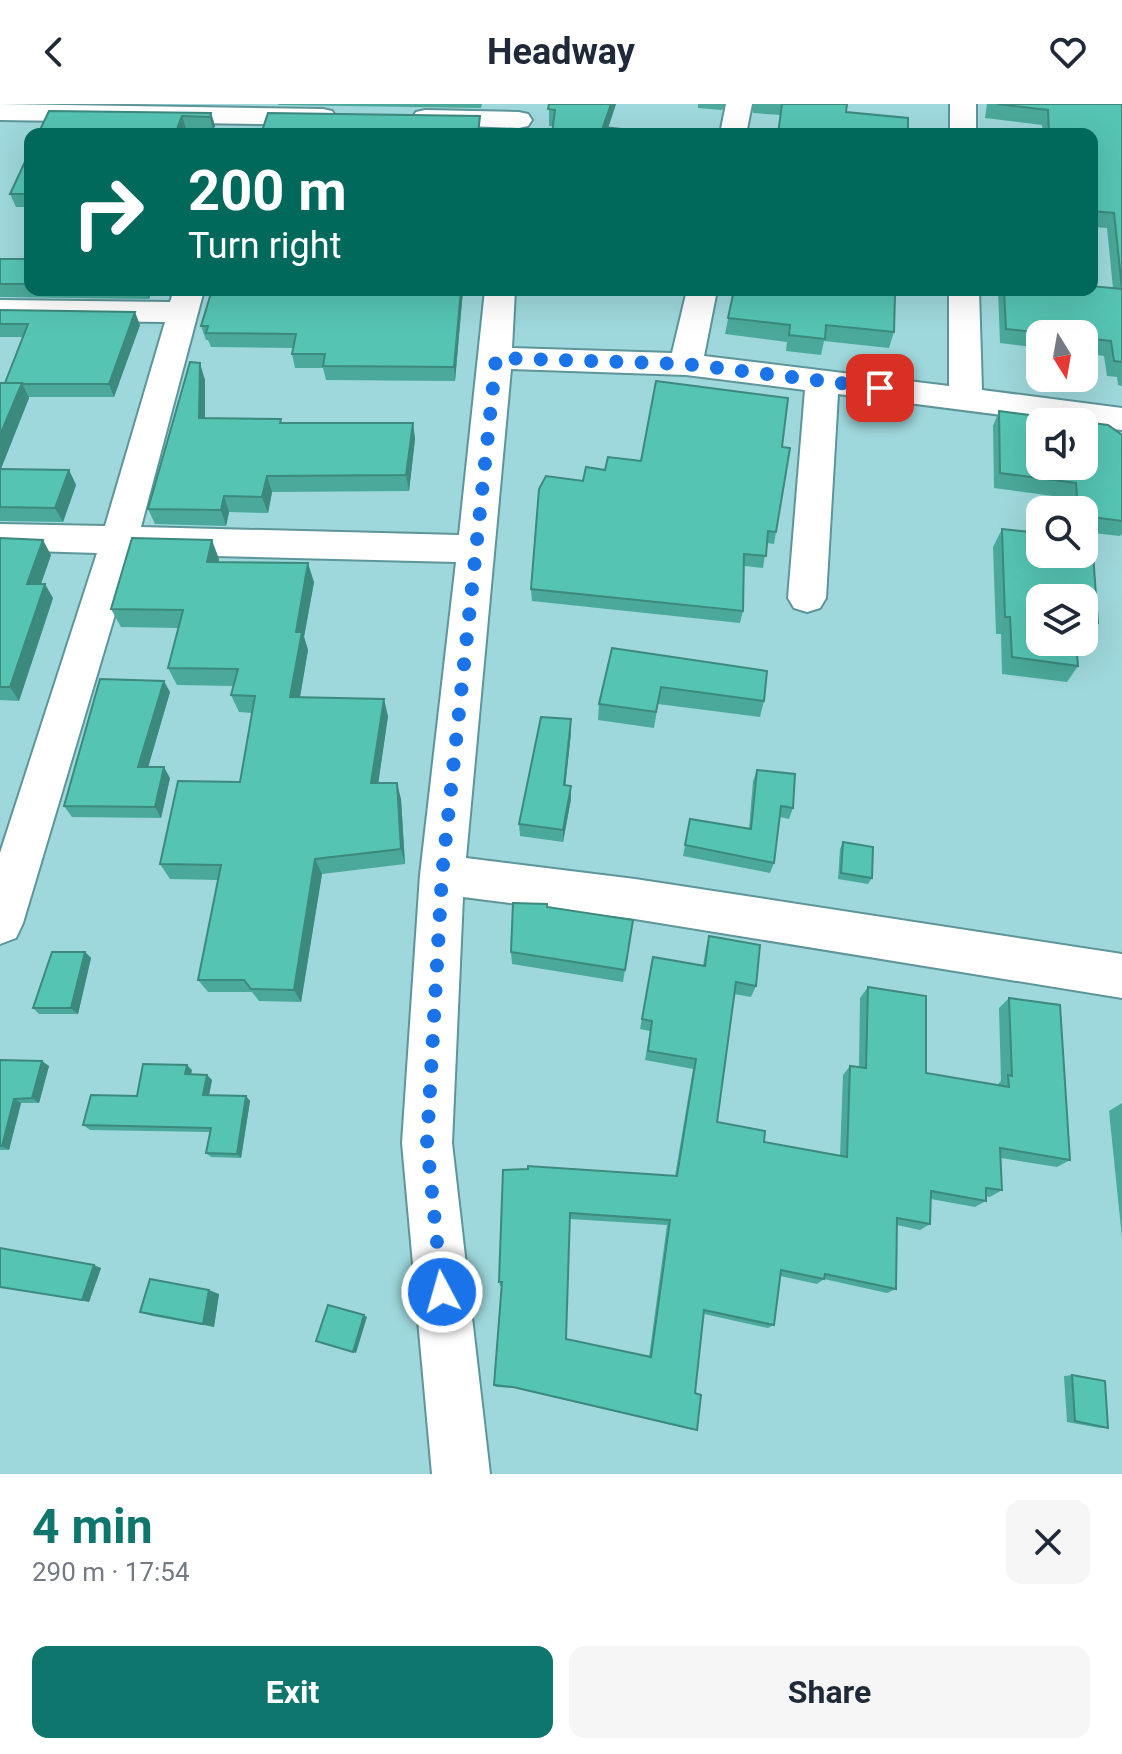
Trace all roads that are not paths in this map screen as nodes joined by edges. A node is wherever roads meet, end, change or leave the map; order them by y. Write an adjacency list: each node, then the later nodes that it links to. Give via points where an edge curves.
1 (739, 104): 8 (street)
2 (963, 104): 9 (street)
3 (0, 112): 7 (street)
4 (351, 117): 7 (street)
5 (399, 118): 6 (street)
6 (519, 119)
7 (237, 125)
8 (734, 128)
9 (963, 128)
10 (500, 296): 15 (street)
11 (701, 296): 16 (street)
12 (964, 296): 18 (street)
13 (186, 301): 14 (street); 21 (street)
14 (0, 310)
15 (496, 358): 16 (street); 22 (street)
16 (686, 364): 17 (street)
17 (822, 381): 18 (street); 23 (street)
18 (966, 399): 19 (street)
19 (1122, 419)
20 (0, 537): 21 (street)
21 (119, 541): 22 (street); 24 (street)
22 (477, 549): 25 (street)
23 (807, 598)
24 (18, 817): 26 (street)
25 (442, 875): 27 (street, via 635,899); 28 (street, via 427,1143)
26 (0, 923)
27 (1122, 976)
28 (465, 1473)

